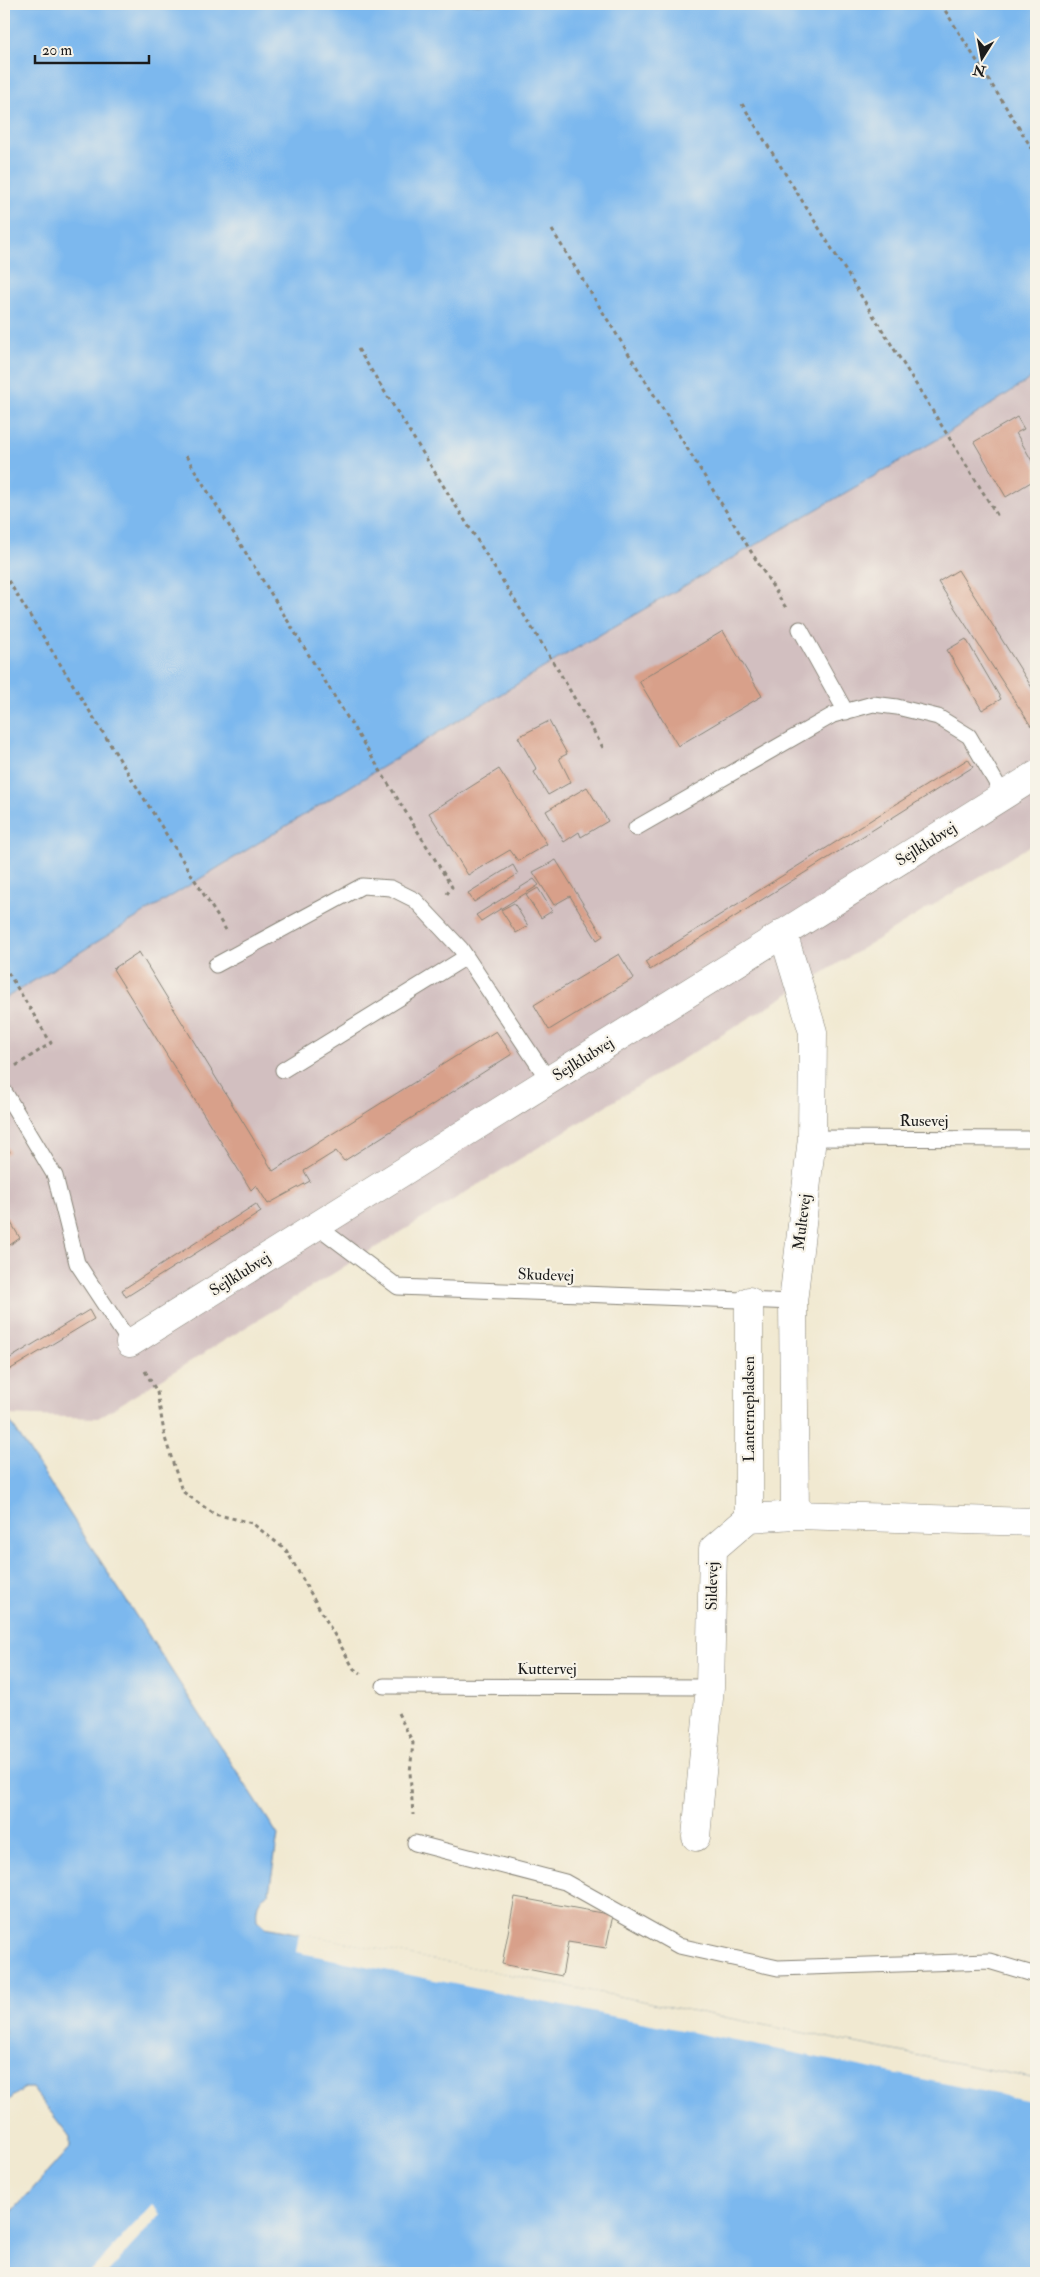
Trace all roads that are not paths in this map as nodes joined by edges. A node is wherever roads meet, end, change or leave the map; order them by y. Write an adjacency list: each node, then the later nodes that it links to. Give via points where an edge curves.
1 (800, 629): 2 (lane)
2 (846, 712): 4 (lane, via 874,704 938,717 969,736); 5 (lane, via 833,715)
3 (1036, 775): 4 (street, Sejlklubvej)
4 (1004, 796): 6 (street, Sejlklubvej)
5 (636, 828)
6 (783, 934): 10 (street, Sejlklubvej); 12 (street, Multevej, via 813,1032)
7 (466, 957): 8 (lane, via 415,900 391,888 362,886); 9 (lane); 10 (lane)
8 (216, 965)
9 (283, 1070)
10 (549, 1081): 14 (street, Sejlklubvej)
11 (4, 1091): 17 (lane, via 55,1176 77,1263)
12 (812, 1138): 13 (lane, Rusevej); 16 (street, Multevej)
13 (1036, 1139)
14 (318, 1226): 15 (lane, Skudevej, via 398,1287); 17 (street, Sejlklubvej)
15 (749, 1301): 16 (lane, Skudevej); 19 (street, Lanternepladsen)
16 (793, 1302): 18 (street, Multevej)
17 (130, 1343)
18 (795, 1515): 19 (street); 20 (street)
19 (749, 1518): 22 (street, Sildevej, via 713,1549)
20 (1036, 1522)
21 (384, 1686): 22 (lane, Kuttervej)
22 (710, 1687): 23 (street, Sildevej)
23 (696, 1837)
24 (414, 1843): 25 (lane, via 566,1882 679,1946 778,1968 988,1961)
25 (1036, 1975)

